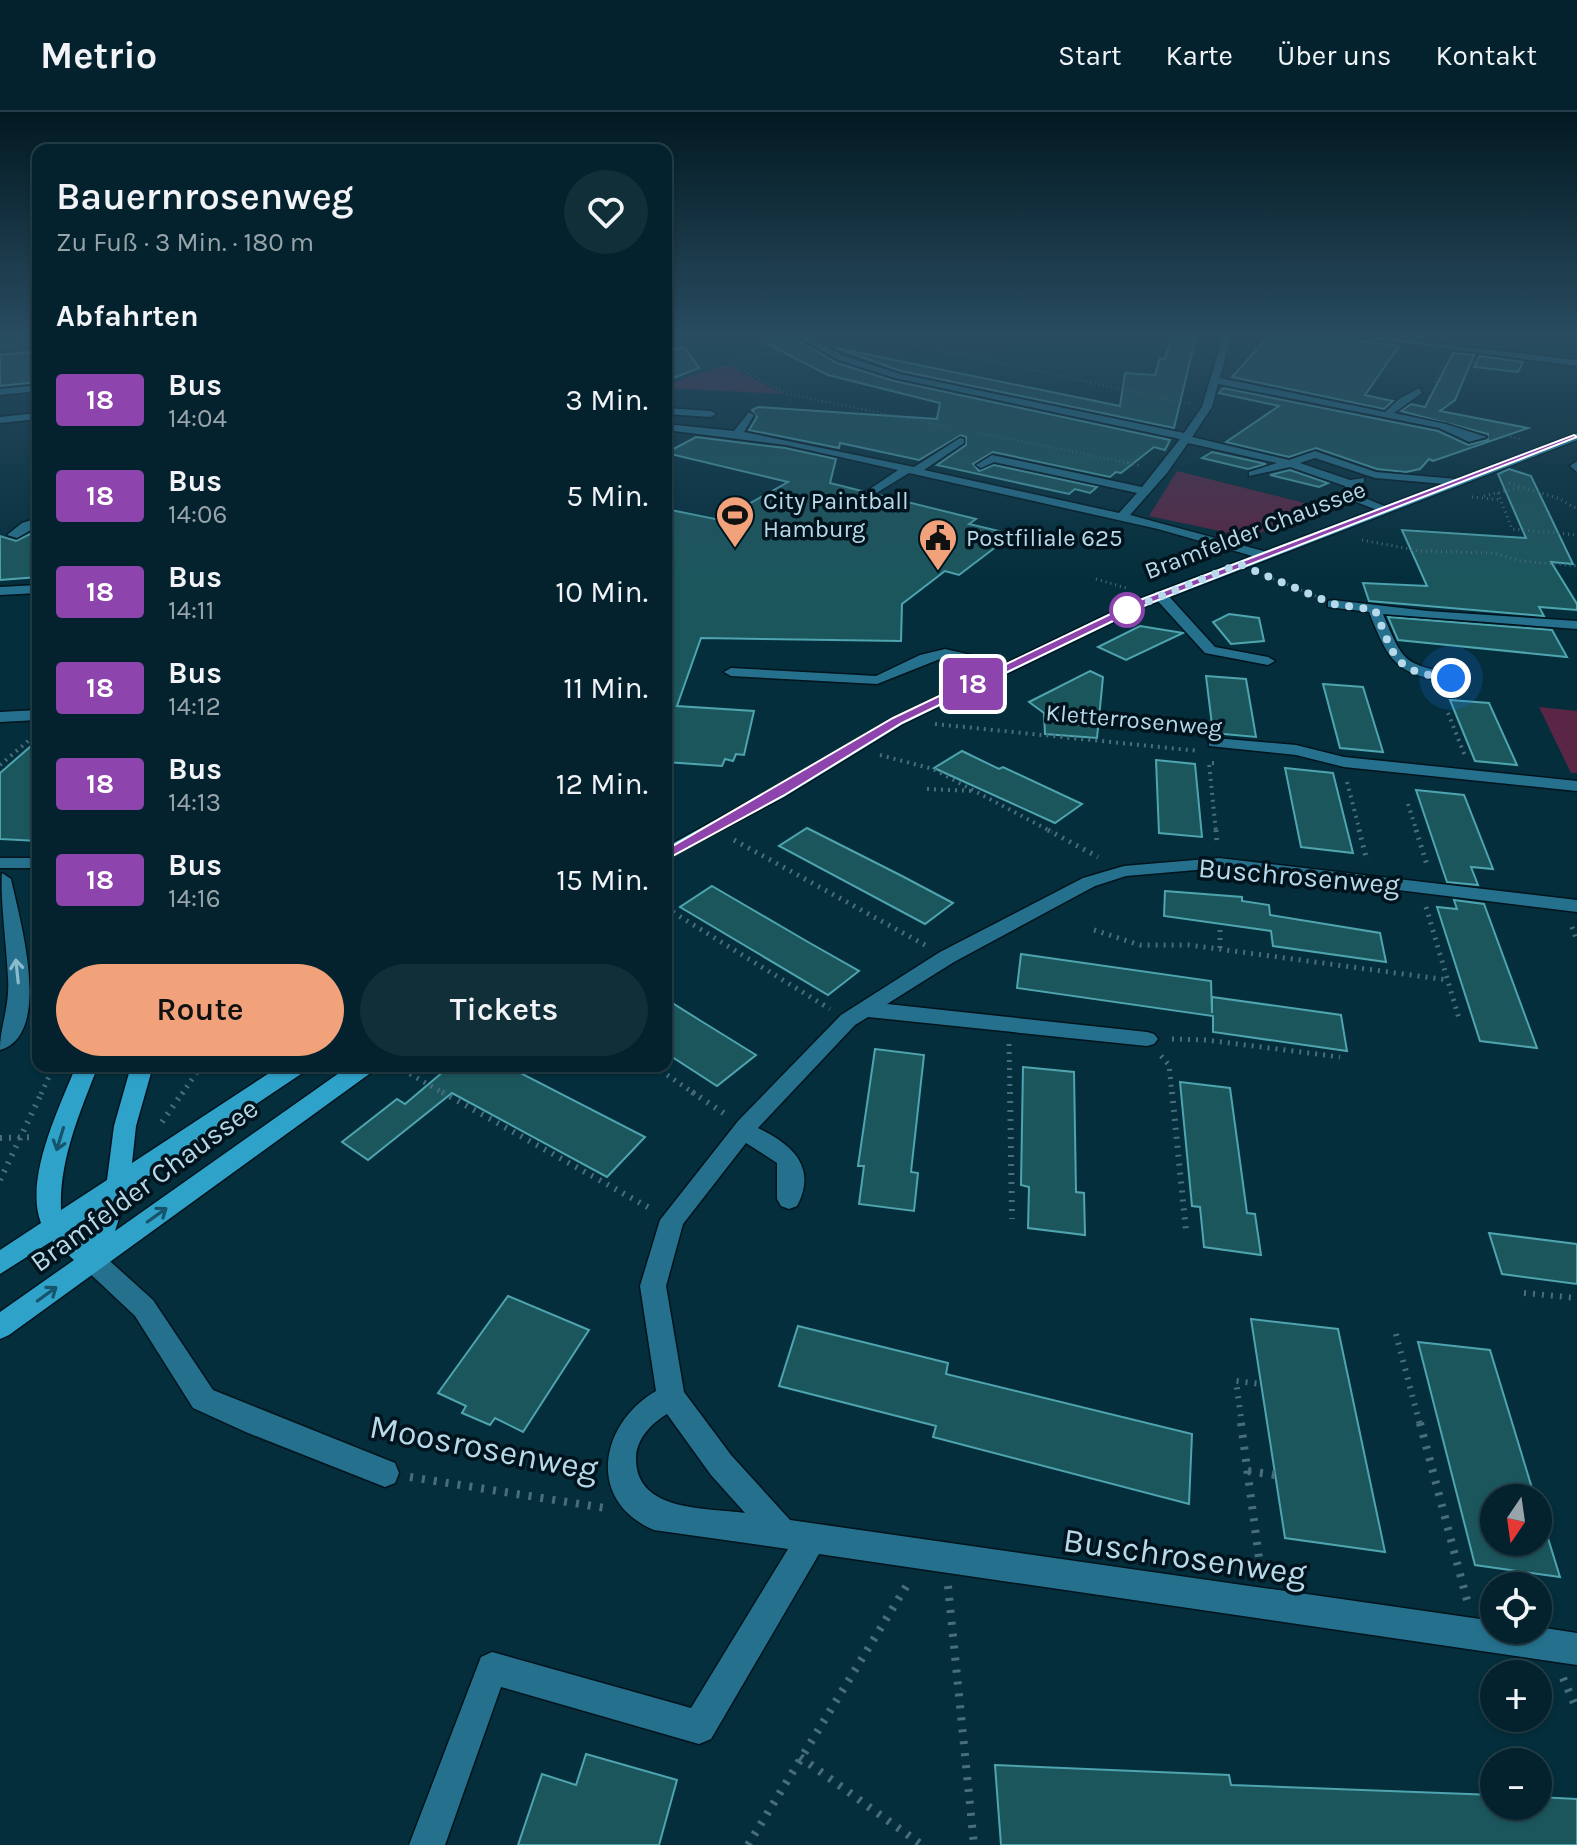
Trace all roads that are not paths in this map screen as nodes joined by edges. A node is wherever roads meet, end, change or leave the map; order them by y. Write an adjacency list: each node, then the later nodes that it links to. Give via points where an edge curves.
1 (30, 417): 6 (street)
2 (748, 417): 9 (street)
3 (1088, 417): 12 (street)
4 (1200, 417): 12 (street)
5 (1396, 417): 7 (street)
6 (0, 420)
7 (1442, 426)
8 (672, 428): 9 (street)
9 (738, 433): 15 (street)
10 (960, 435): 15 (street)
11 (1577, 436): 20 (main road, Bramfelder Chaussee)
12 (1186, 438): 14 (street); 22 (street)
13 (978, 460): 22 (street, via 992,458)
14 (1290, 463): 17 (street); 18 (street, via 1315,454); 21 (street)
15 (910, 471): 19 (street); 23 (street)
16 (959, 471): 19 (street)
17 (1253, 474)
18 (1375, 475): 20 (street); 21 (street)
19 (947, 479): 25 (street)
20 (1457, 482): 24 (main road, Bramfelder Chaussee)
21 (1350, 484): 24 (street, via 1355,498)
22 (1145, 491): 25 (street)
23 (865, 497)
24 (1385, 510): 28 (main road, Bramfelder Chaussee)
25 (1120, 519): 28 (street)
26 (32, 524): 27 (street)
27 (13, 535)
28 (1263, 555): 31 (main road, Bramfelder Chaussee)
29 (32, 589): 30 (street)
30 (0, 591)
31 (1160, 595): 35 (street, via 1210,650); 37 (main road, Bramfelder Chaussee)
32 (1333, 604): 33 (street)
33 (1375, 610): 34 (street); 38 (street, via 1400,663 1422,675)
34 (1577, 625)
35 (1268, 661)
36 (731, 672): 37 (street, via 877,680 946,653)
37 (996, 673): 44 (main road, Bramfelder Chaussee, via 898,721)
38 (1451, 678)
39 (32, 702): 41 (street)
40 (32, 715): 41 (street)
41 (7, 717)
42 (1209, 747): 43 (street, via 1296,750 1344,762)
43 (1577, 786)
44 (672, 851)
45 (32, 864): 46 (street)
46 (2, 872): 47 (street); 51 (street, one-way to 46, via 14,1029 20,1009)
47 (32, 873)
48 (1577, 906): 49 (street, Buschrosenweg, via 1219,863 1124,871 1089,882 947,957)
49 (855, 1015): 50 (street); 56 (street, Buschrosenweg)
50 (1147, 1039)
51 (0, 1043)
52 (85, 1072): 59 (main road, one-way to 59, via 53,1163 49,1194)
53 (140, 1072): 57 (main road, via 125,1126)
54 (287, 1072): 57 (main road, Bramfelder Chaussee)
55 (356, 1072): 60 (main road, Bramfelder Chaussee, one-way to 55)
56 (744, 1129): 58 (street, via 787,1156 792,1165); 63 (street, Buschrosenweg, via 672,1220 653,1286)
57 (118, 1183): 59 (main road, Bramfelder Chaussee); 60 (main road)
58 (789, 1199)
59 (54, 1226): 60 (main road); 61 (main road, Bramfelder Chaussee)
60 (93, 1261): 62 (main road, Bramfelder Chaussee, one-way to 60); 64 (street, Moosrosenweg, via 144,1308 203,1399)
61 (0, 1263)
62 (0, 1327)
63 (671, 1397): 65 (street, Buschrosenweg, via 721,1465); 65 (street, Buschrosenweg, via 652,1406 626,1436 621,1456 628,1492 654,1515)
64 (385, 1473)
65 (798, 1536): 66 (street, Buschrosenweg); 67 (street, via 699,1727 492,1668)
66 (1577, 1649)
67 (427, 1845)

